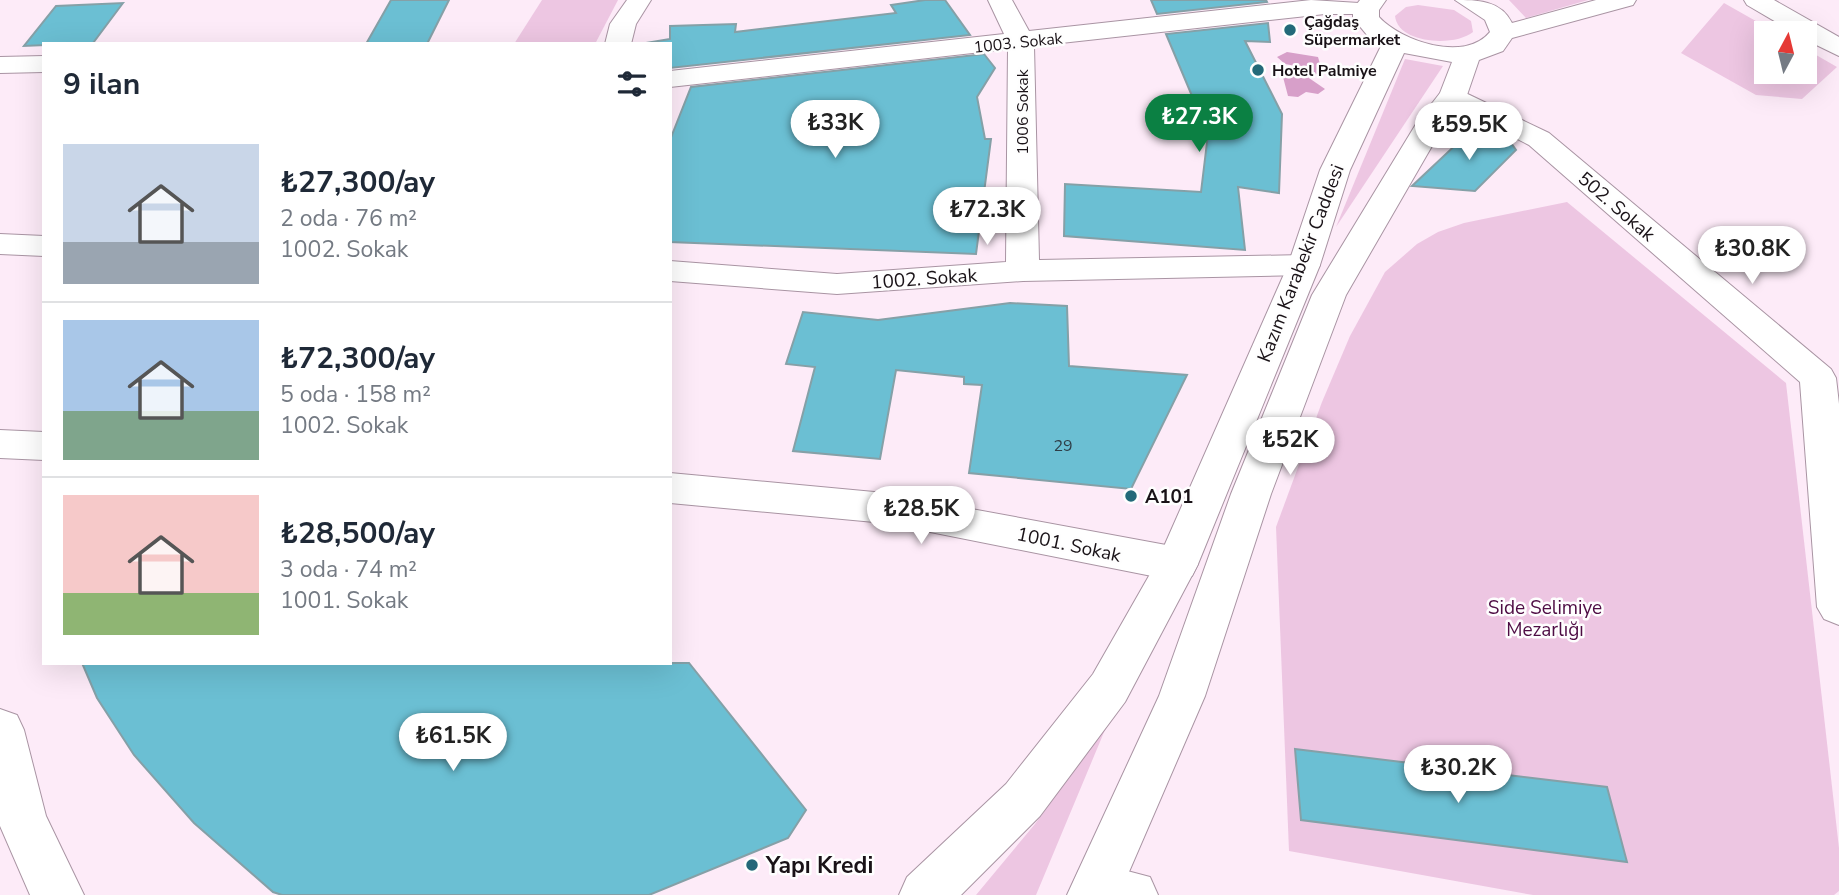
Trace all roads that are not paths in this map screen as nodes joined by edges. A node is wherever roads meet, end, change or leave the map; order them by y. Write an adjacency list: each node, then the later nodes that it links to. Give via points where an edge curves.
1 (639, 0): 9 (street, via 623,24)
2 (1000, 0): 8 (street, 1006 Sokak)
3 (1467, 0): 7 (street, via 1496,16)
4 (1624, 0): 7 (street)
5 (1756, 0): 11 (street)
6 (1370, 5): 8 (street, 1003. Sokak, via 1325,6); 10 (street, via 1370,26)
7 (1503, 33): 12 (street, via 1492,46)
8 (1021, 41): 15 (street, 1003. Sokak); 21 (street, 1006 Sokak)
9 (618, 42)
10 (1396, 43): 12 (street, via 1435,52); 19 (street, Kazım Karabekir Caddesi, via 1335,170)
11 (1839, 48)
12 (1468, 53): 16 (street, Kazım Karabekir Caddesi)
13 (42, 64): 14 (street)
14 (0, 65)
15 (672, 79)
16 (1453, 94): 22 (street, 502. Sokak, via 1539,139); 30 (street, Kazım Karabekir Caddesi, via 1430,124 1328,295)
17 (0, 244): 18 (street)
18 (42, 246)
19 (1304, 265): 21 (street, 1002. Sokak); 27 (street, Kazım Karabekir Caddesi)
20 (672, 271): 21 (street, 1002. Sokak, via 837,284)
21 (1023, 271)
22 (1829, 375): 26 (street, 502. Sokak)
23 (0, 444): 24 (street)
24 (42, 446)
25 (672, 488): 27 (street, 1001. Sokak, via 885,508)
26 (1836, 561): 28 (street, 502. Sokak)
27 (1177, 565): 32 (street, Kazım Karabekir Caddesi, via 1109,688 1023,800)
28 (1839, 607)
29 (0, 730): 31 (street, via 4,758 41,868)
30 (1107, 893)
31 (58, 895)
32 (925, 895)

